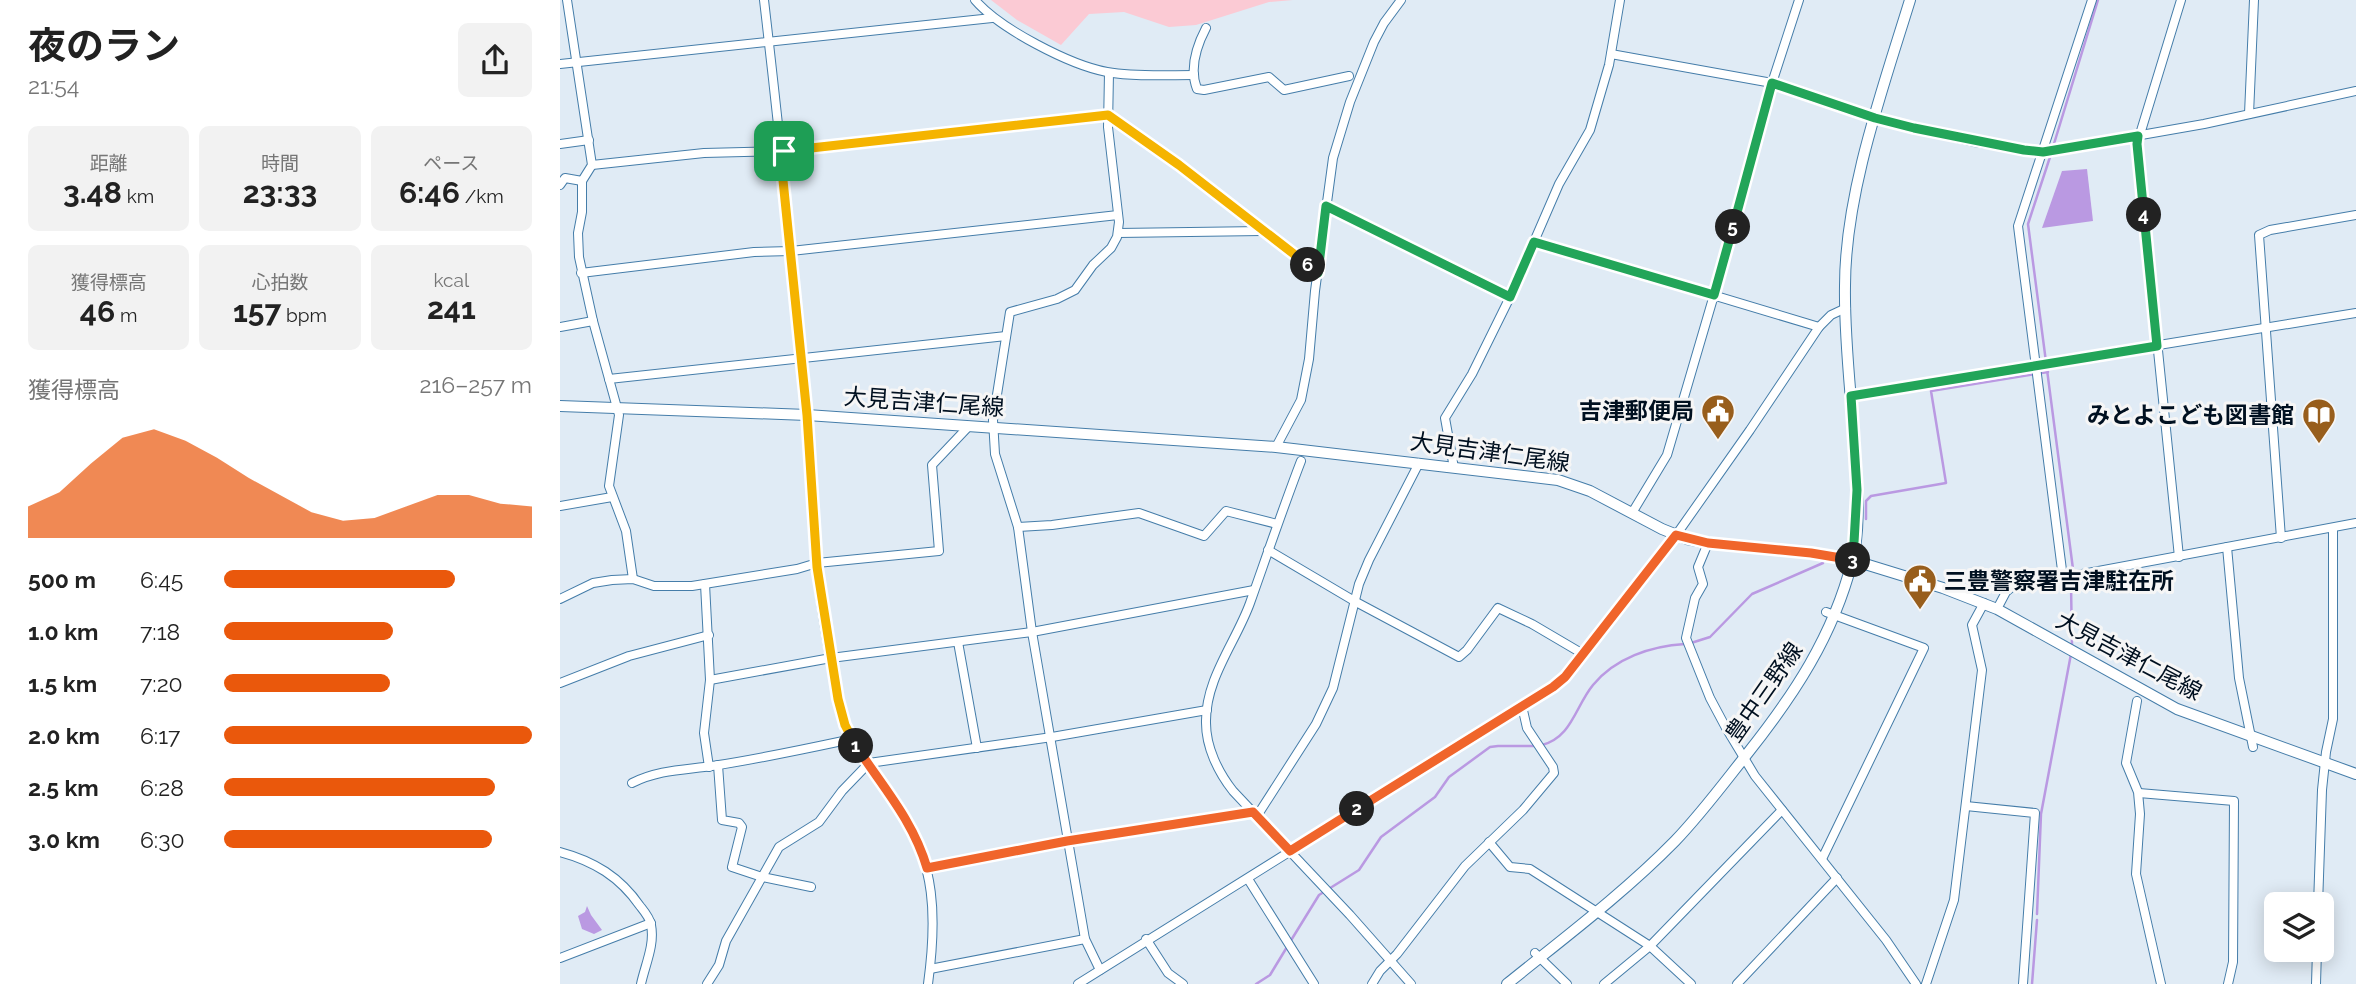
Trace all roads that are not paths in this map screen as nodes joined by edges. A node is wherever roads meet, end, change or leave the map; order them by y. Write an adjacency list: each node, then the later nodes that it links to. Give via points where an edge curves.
1 (567, 0): 15 (street)
2 (764, 0): 13 (street)
3 (975, 0): 11 (street)
4 (1401, 0): 33 (street, via 1374,42 1350,103 1333,158)
5 (1620, 0): 14 (street)
6 (1799, 0): 20 (street)
7 (1910, 0): 24 (main road, 豊中三野線)
8 (2092, 0): 29 (street)
9 (2181, 0): 25 (street)
10 (2254, 0): 22 (street)
11 (992, 18): 13 (street); 17 (street, via 1076,62)
12 (1206, 28): 18 (street, via 1196,47)
13 (769, 41): 15 (street); 28 (street)
14 (1611, 54): 20 (street); 38 (street, via 1590,130 1559,184)
15 (576, 62): 16 (street); 26 (street)
16 (560, 64)
17 (1109, 72): 18 (street); 23 (street)
18 (1194, 75): 19 (street, via 1197,89 1204,90 1269,77 1284,90)
19 (1349, 76)
20 (1772, 83): 24 (street); 42 (street)
21 (2356, 91): 22 (street)
22 (2249, 114): 25 (street)
23 (1108, 115): 28 (street); 34 (street); 36 (street)
24 (1875, 118): 29 (street, via 1963,140); 44 (main road, 豊中三野線, via 1849,229)
25 (2138, 136): 29 (street); 51 (street)
26 (589, 140): 27 (street); 30 (street)
27 (560, 144)
28 (780, 151): 30 (street); 39 (street)
29 (2043, 152): 53 (street, via 2018,226)
30 (593, 164): 31 (street)
31 (582, 181): 32 (street, via 565,178); 40 (street)
32 (560, 185)
33 (1326, 206): 41 (street); 43 (street)
34 (1118, 215): 37 (street); 39 (street)
35 (2356, 215): 49 (street, via 2259,235)
36 (1263, 231): 37 (street); 41 (street)
37 (1118, 233): 50 (street, via 1111,248 1070,295 1010,312)
38 (1534, 242): 42 (street); 43 (street)
39 (791, 251): 40 (street); 52 (street)
40 (581, 273): 46 (street)
41 (1318, 273): 61 (street, via 1301,400)
42 (1714, 295): 48 (street); 67 (street, via 1667,455)
43 (1510, 297): 64 (street, via 1445,418)
44 (1846, 308): 48 (street); 55 (main road, 豊中三野線)
45 (2356, 313): 49 (street)
46 (593, 321): 47 (street); 54 (street)
47 (560, 327)
48 (1819, 327): 72 (street)
49 (2266, 328): 51 (street); 73 (street)
50 (1006, 337): 52 (street); 60 (street)
51 (2157, 346): 53 (street); 77 (street)
52 (802, 358): 54 (street); 58 (street)
53 (2037, 365): 55 (street); 80 (street)
54 (609, 379): 57 (street)
55 (1851, 396): 78 (main road, 豊中三野線, via 1857,490)
56 (560, 406): 57 (main road, 大見吉津仁尾線)
57 (618, 409): 58 (main road, 大見吉津仁尾線); 65 (street, via 609,486)
58 (807, 415): 59 (main road, 大見吉津仁尾線); 79 (street)
59 (969, 426): 60 (main road, 大見吉津仁尾線); 79 (street, via 932,465 939,551)
60 (994, 428): 61 (main road, 大見吉津仁尾線); 70 (street, via 995,454)
61 (1276, 447): 63 (main road, 大見吉津仁尾線)
62 (1301, 461): 69 (street)
63 (1419, 463): 64 (main road, 大見吉津仁尾線); 85 (street, via 1369,561)
64 (1454, 468): 67 (main road, 大見吉津仁尾線, via 1558,480)
65 (612, 497): 66 (street); 81 (street, via 626,531)
66 (560, 506)
67 (1633, 513): 72 (main road, 大見吉津仁尾線)
68 (2356, 523): 71 (street)
69 (1277, 524): 70 (street, via 1226,511 1205,536 1139,513); 76 (street)
70 (1018, 527): 89 (street)
71 (2333, 528): 73 (street); 104 (street, via 2333,719)
72 (1676, 535): 74 (main road, 大見吉津仁尾線); 92 (street)
73 (2281, 538): 75 (street)
74 (1708, 543): 78 (main road, 大見吉津仁尾線); 103 (street, via 1698,567 1703,584 1686,638 1710,698)
75 (2227, 547): 77 (street); 101 (street, via 2239,678)
76 (1268, 550): 83 (street); 85 (street)
77 (2179, 557): 80 (street)
78 (1853, 560): 86 (main road, 大見吉津仁尾線); 88 (main road, 豊中三野線)
79 (817, 563): 82 (street); 93 (street)
80 (2063, 578): 87 (street, via 2012,587)
81 (633, 579): 82 (street, via 654,586); 84 (street, via 593,583)
82 (705, 584): 90 (street)
83 (1254, 590): 89 (street); 98 (street, via 1211,690)
84 (560, 599)
85 (1356, 602): 92 (street, via 1459,657 1498,608); 112 (street, via 1333,688 1316,724)
86 (1984, 603): 87 (main road, 大見吉津仁尾線); 110 (street, via 1972,625 1982,670)
87 (1997, 609): 101 (main road, 大見吉津仁尾線, via 2177,709)
88 (1830, 613): 103 (main road, 豊中三野線, via 1825,638 1799,685); 117 (street, via 1924,648)
89 (1032, 632): 91 (street); 99 (street)
90 (709, 635): 94 (street); 95 (street, via 629,656)
91 (958, 642): 93 (street); 102 (street)
92 (1583, 654): 97 (street, via 1565,677)
93 (831, 658): 94 (street); 100 (street)
94 (710, 680): 106 (street, via 705,733)
95 (560, 683)
96 (2137, 701): 109 (street, via 2126,756)
97 (1522, 706): 114 (street, via 1527,728 1554,773); 115 (street)
98 (1207, 710): 99 (street); 112 (street, via 1209,742 1221,774)
99 (1052, 737): 102 (street); 113 (street)
100 (852, 739): 105 (street); 106 (street)
101 (2252, 741): 104 (main road, 大見吉津仁尾線)
102 (977, 748): 105 (street)
103 (1744, 759): 111 (street); 124 (main road, 豊中三野線, via 1677,839)
104 (2325, 762): 107 (main road, 大見吉津仁尾線); 123 (street)
105 (869, 763): 118 (street, via 914,831); 119 (street, via 819,822 779,847)
106 (713, 766): 108 (street, via 666,771); 119 (street, via 722,820 742,827 732,867)
107 (2356, 774)
108 (632, 783)
109 (2139, 793): 151 (street, via 2136,874); 152 (street, via 2234,801)
110 (1966, 806): 149 (street, via 1954,900); 150 (street, via 2035,813)
111 (1782, 810): 117 (street); 128 (street)
112 (1255, 814): 113 (street); 115 (street)
113 (1067, 841): 118 (street); 126 (street)
114 (1489, 842): 124 (street, via 1510,867 1530,869); 131 (street)
115 (1290, 851): 121 (street); 131 (street)
116 (560, 852): 125 (street, via 611,874 628,889)
117 (1822, 859): 120 (street)
118 (927, 868): 133 (street, via 934,912)
119 (762, 877): 122 (street); 136 (street)
120 (1837, 878): 147 (street); 148 (street)
121 (1248, 879): 127 (street); 140 (street)
122 (811, 887)
123 (2318, 892)
124 (1596, 911): 128 (street); 129 (main road, 豊中三野線)
125 (651, 923): 130 (street); 135 (street, via 652,944)
126 (1085, 939): 133 (street); 134 (street)
127 (1146, 939): 134 (street); 139 (street, via 1168,973)
128 (1650, 946): 145 (street); 146 (street)
129 (1537, 955): 143 (main road, 豊中三野線); 144 (street)
130 (560, 958)
131 (1391, 960): 141 (street); 142 (street)
132 (2317, 962): 153 (street)
133 (930, 969): 137 (street)
134 (1100, 970): 138 (street)
135 (641, 984)
136 (707, 984)
137 (928, 984)
138 (1078, 984)
139 (1183, 984)
140 (1314, 984)
141 (1373, 984)
142 (1411, 984)
143 (1507, 984)
144 (1567, 984)
145 (1605, 984)
146 (1691, 984)
147 (1737, 984)
148 (1916, 984)
149 (1926, 984)
150 (2023, 984)
151 (2161, 984)
152 (2228, 984)
153 (2316, 984)

